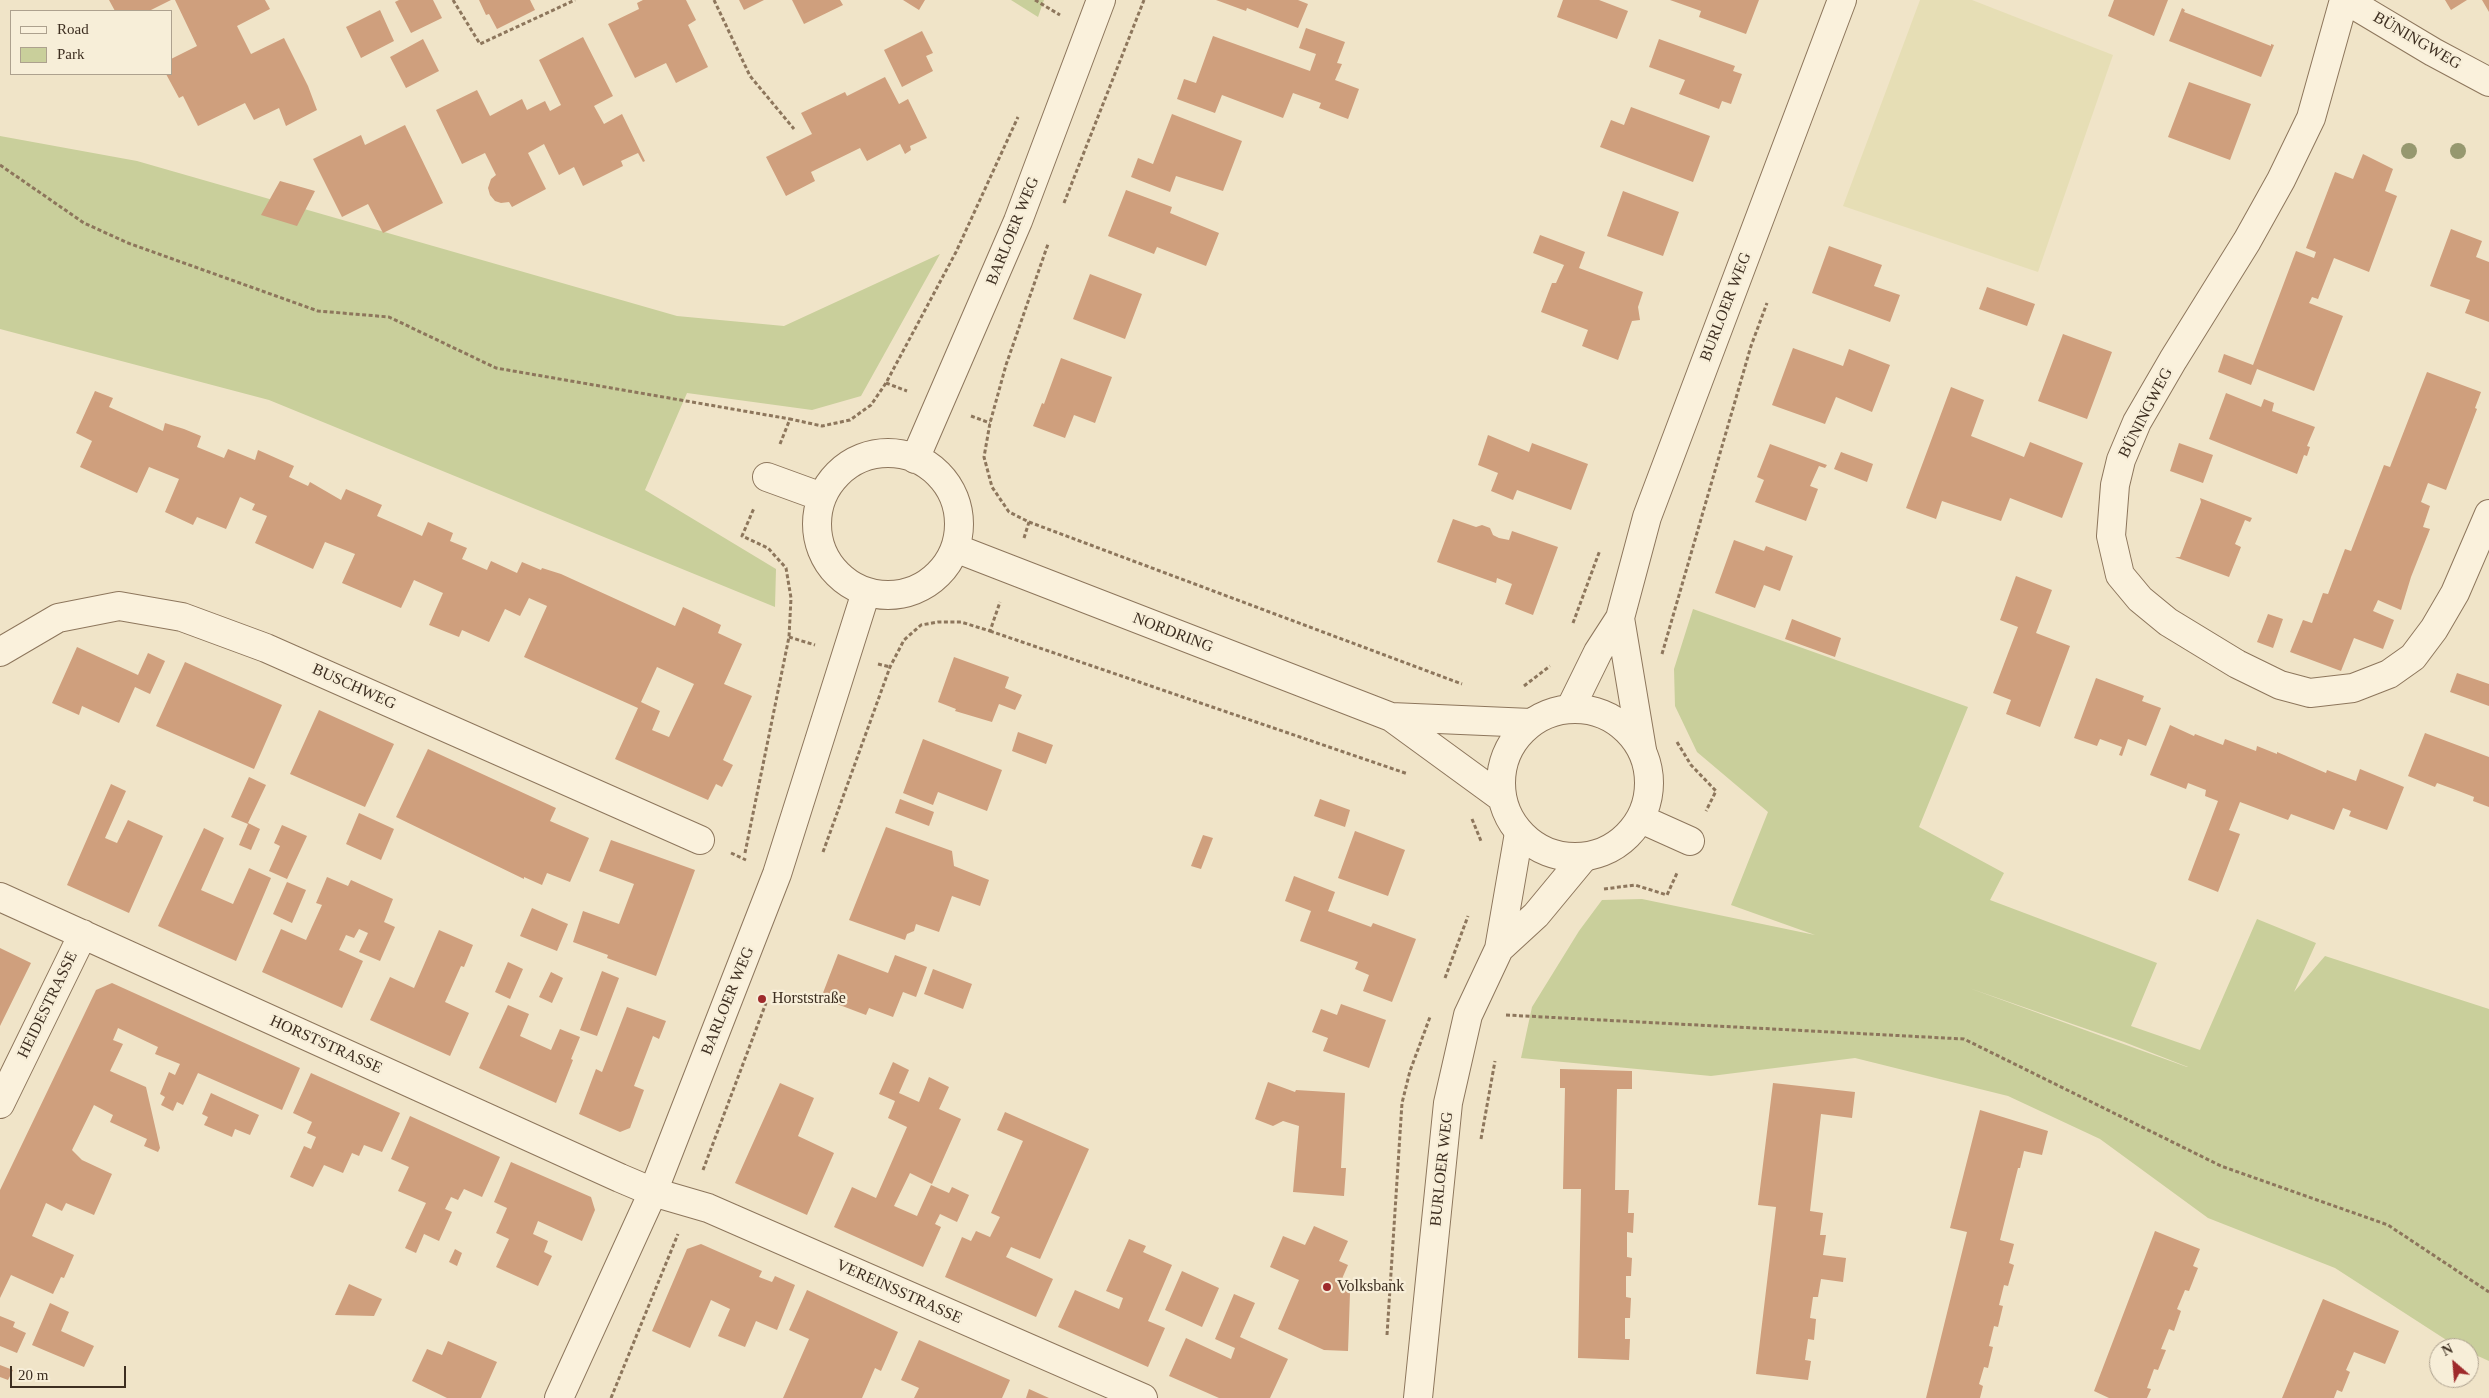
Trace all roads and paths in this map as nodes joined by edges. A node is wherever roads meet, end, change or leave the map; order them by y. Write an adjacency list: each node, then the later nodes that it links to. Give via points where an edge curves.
1 (454, 0): 2 (path, via 480,44)
2 (575, 0)
3 (714, 0): 10 (path, via 750,76)
4 (1101, 0): 16 (street, BARLOER WEG, via 1018,221)
5 (1144, 0): 12 (path)
6 (1842, 0): 24 (street, BURLOER WEG, via 1647,517)
7 (2345, 0): 8 (street, BÜNINGWEG); 19 (street, BÜNINGWEG, via 2311,118 2281,180 2137,422 2120,460 2111,536 2120,575 2140,599 2168,622 2246,668 2280,684 2310,693 2353,688 2389,674 2413,657 2455,593)
8 (2489, 82)
9 (1018, 116): 15 (path, via 956,252 871,405 850,420 822,426)
10 (794, 129)
11 (0, 165): 15 (path, via 84,223 128,243 318,311 389,317 496,368)
12 (1062, 209)
13 (1051, 237): 20 (path, via 1006,365 984,457 992,487 1008,512)
14 (1768, 300): 27 (path, via 1751,346)
15 (790, 419): 17 (path)
16 (915, 459): 18 (street, via 892,453 870,456 850,464); 21 (street, via 932,469 947,485 956,505 959,527)
17 (767, 477): 18 (street); 41 (path, via 742,536 768,548 786,568 791,598 789,637)
18 (822, 497): 23 (street, via 817,520 819,543 829,564 846,582)
19 (2489, 514)
20 (1029, 522): 22 (path); 28 (path)
21 (955, 548): 22 (street, NORDRING); 23 (street, via 944,568 929,583 909,592 888,595)
22 (1012, 571): 25 (path); 30 (street, NORDRING)
23 (866, 592): 44 (street, BARLOER WEG)
24 (1620, 618): 29 (street, BURLOER WEG, via 1598,652); 33 (street, BURLOER WEG)
25 (990, 631): 34 (path); 42 (path, via 961,622 938,622 921,625 904,640 890,667)
26 (0, 652): 38 (street, BUSCHWEG, via 58,618 119,606 182,617 266,648)
27 (1661, 656)
28 (1469, 686)
29 (1570, 708): 31 (street, via 1549,713); 33 (street, via 1593,710 1613,719 1630,732)
30 (1392, 717): 31 (street, NORDRING); 35 (street, NORDRING)
31 (1531, 723): 35 (street, via 1505,756)
32 (1676, 741): 39 (path, via 1691,765 1716,791)
33 (1642, 750): 36 (street, via 1650,773 1649,797)
34 (1416, 777)
35 (1502, 798): 37 (street)
36 (1640, 819): 39 (street); 40 (street, via 1626,837 1607,851)
37 (1519, 833): 40 (street, via 1543,850 1563,857); 48 (street, BURLOER WEG)
38 (700, 840): 41 (path)
39 (1690, 841): 45 (path, via 1668,895 1635,885)
40 (1584, 857): 48 (street, BURLOER WEG, via 1536,915)
41 (744, 859): 43 (path); 44 (path)
42 (819, 861)
43 (741, 868)
44 (777, 874): 54 (street, BARLOER WEG)
45 (1602, 889)
46 (0, 897): 47 (street, HORSTSTRASSE)
47 (83, 934): 52 (street, HEIDESTRASSE); 54 (street, HORSTSTRASSE)
48 (1498, 949): 60 (street, BURLOER WEG, via 1468,1015 1448,1103)
49 (768, 1000): 55 (path)
50 (1508, 1006): 56 (path, via 1504,1015 1964,1039 2220,1166 2388,1225)
51 (1497, 1053): 53 (path)
52 (0, 1104)
53 (1480, 1147)
54 (653, 1192): 55 (street, VEREINSSTRASSE); 57 (street, BARLOER WEG)
55 (690, 1203): 58 (path); 59 (street, VEREINSSTRASSE, via 708,1208)
56 (2489, 1292)
57 (559, 1398)
58 (611, 1398)
59 (1143, 1398)
60 (1418, 1398)

